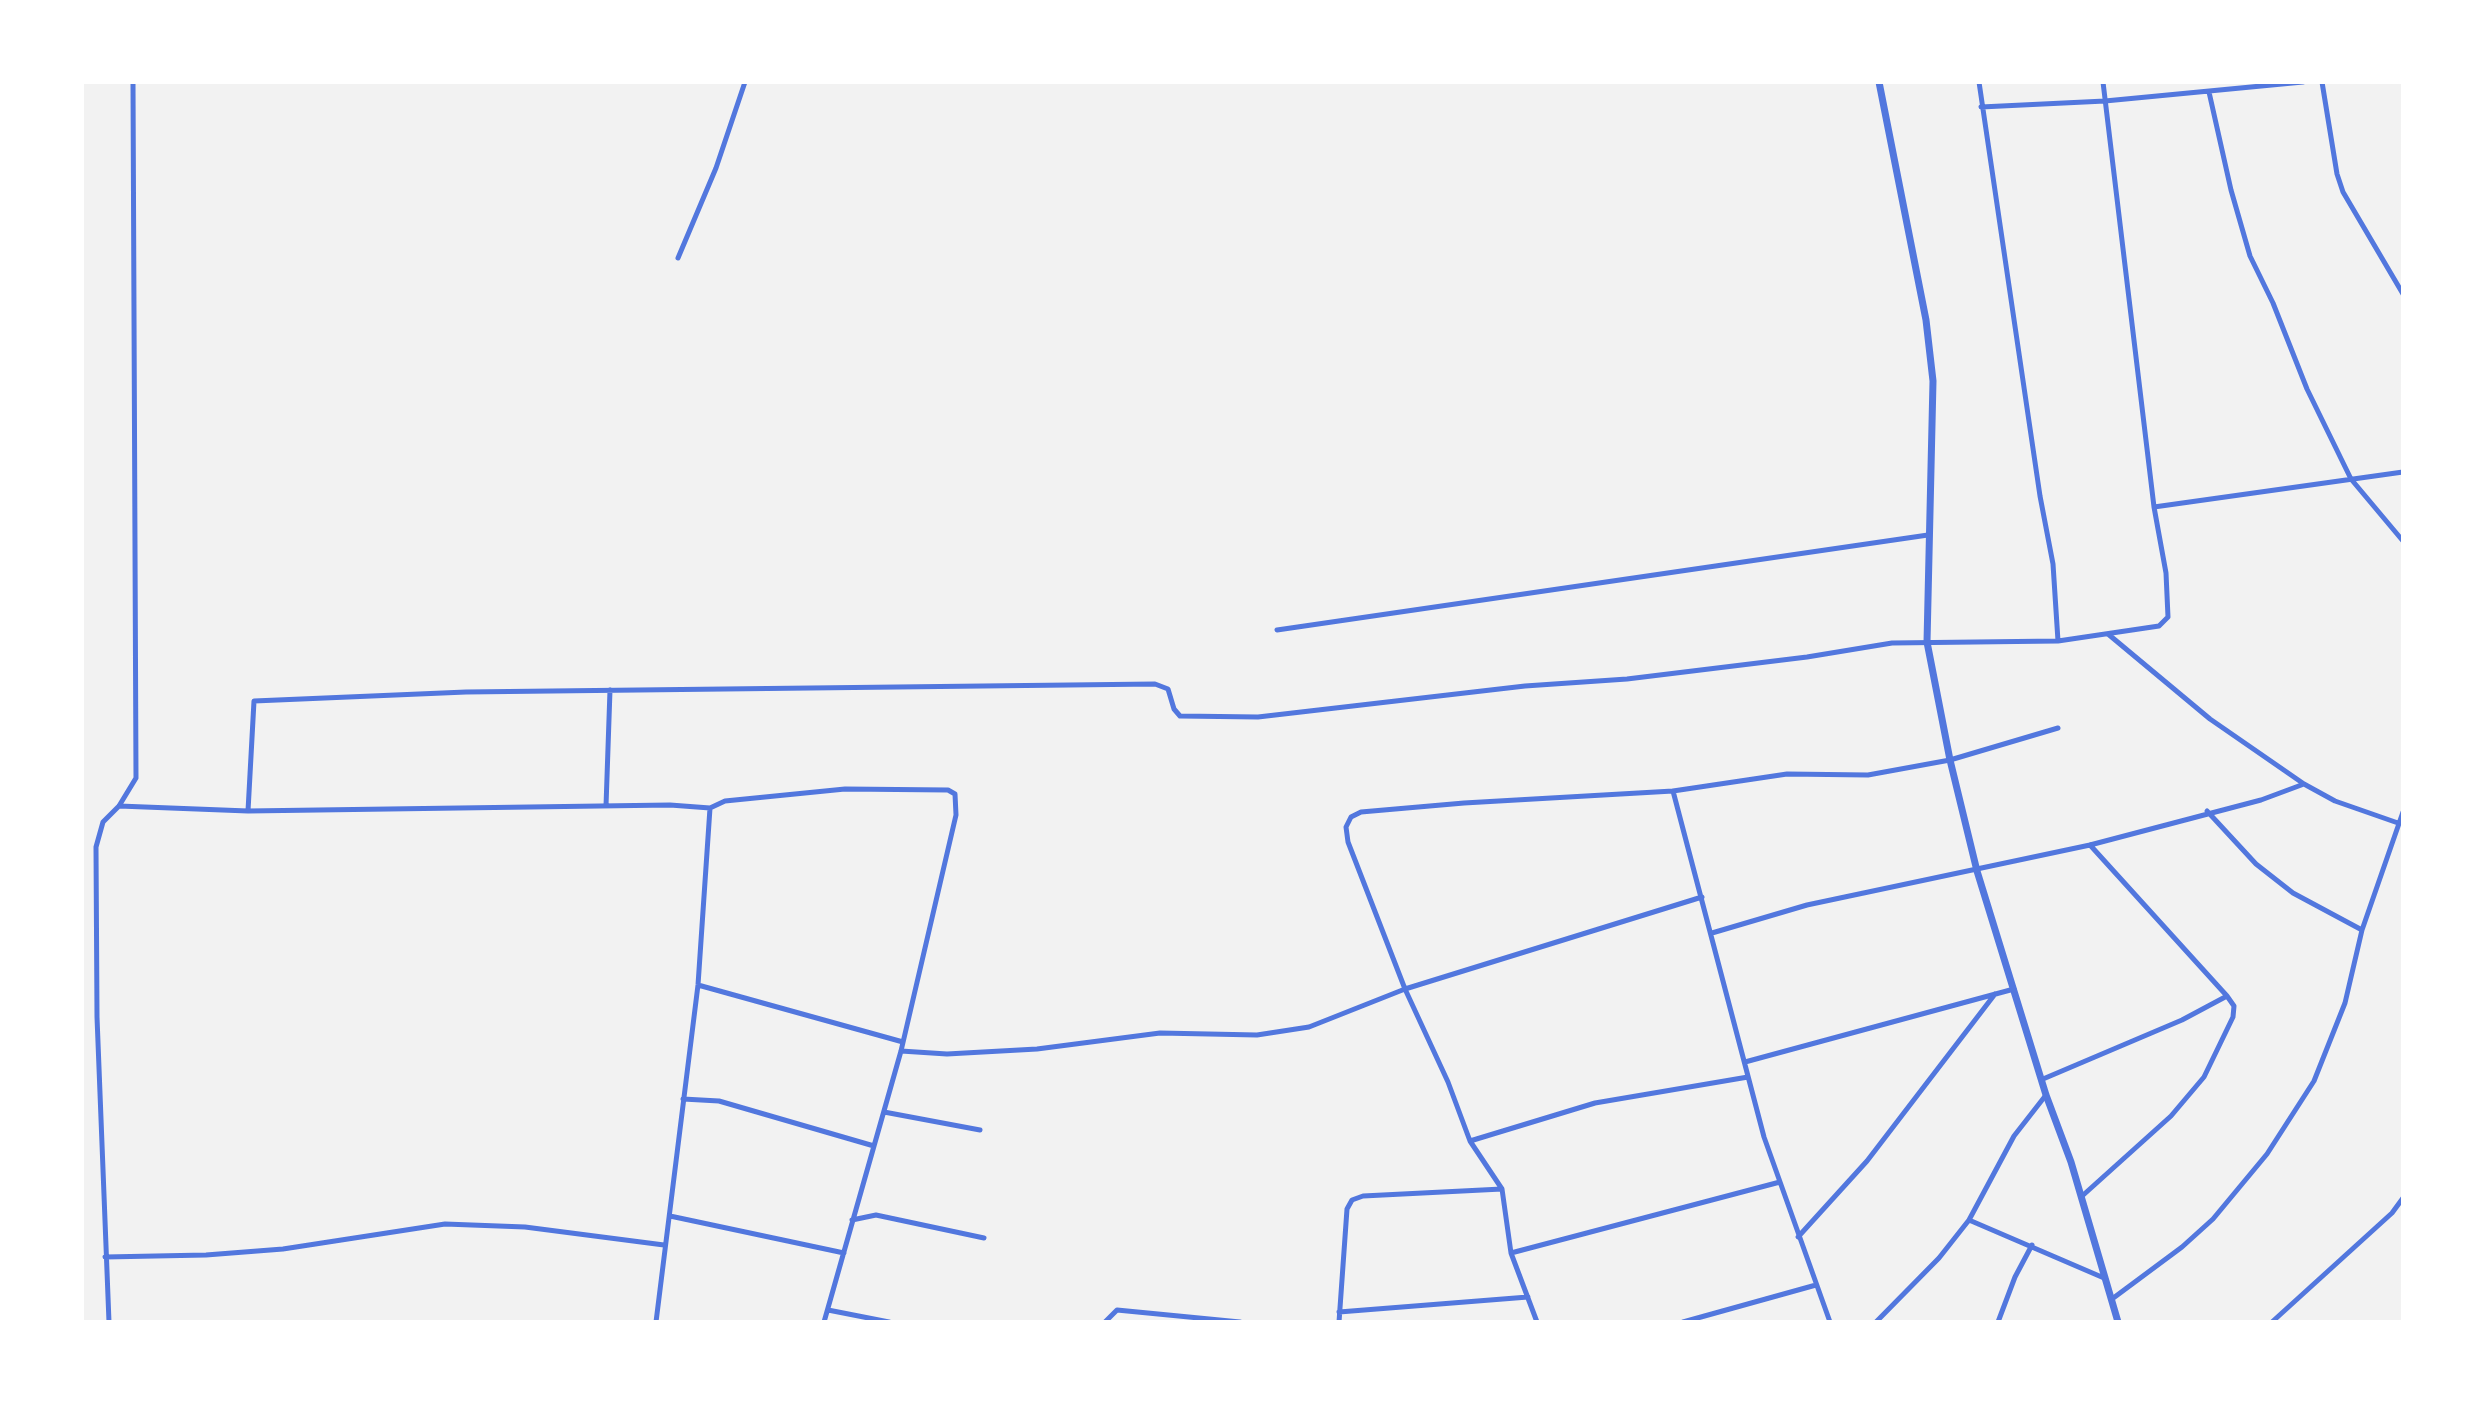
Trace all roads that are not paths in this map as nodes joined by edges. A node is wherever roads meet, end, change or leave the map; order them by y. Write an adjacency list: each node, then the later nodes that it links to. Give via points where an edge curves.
1 (133, 82): 27 (street, via 136,778)
2 (745, 82): 11 (street)
3 (1879, 82): 16 (street, via 1926,320 1933,381)
4 (1979, 82): 10 (street)
5 (2103, 82): 9 (street)
6 (2303, 82): 8 (street)
7 (2322, 82): 12 (street, via 2343,192)
8 (2209, 92): 9 (street); 14 (street, via 2250,256)
9 (2105, 101): 10 (street); 15 (street)
10 (1981, 107): 20 (street, via 2053,564)
11 (678, 258)
12 (2403, 294)
13 (2403, 472): 14 (street)
14 (2351, 479): 15 (street); 17 (street)
15 (2154, 507): 19 (street, via 2166,573 2168,617 2159,626)
16 (1928, 536): 18 (street); 21 (street)
17 (2403, 541)
18 (1277, 630)
19 (2108, 634): 20 (street); 25 (street, via 2210,719)
20 (2058, 641): 21 (street)
21 (1927, 642): 22 (street, via 1258,717 1180,716 1168,689 1155,684); 24 (street)
22 (610, 690): 28 (street); 30 (street, via 254,701)
23 (2058, 728): 24 (street)
24 (1950, 760): 26 (street, via 1868,775 1787,774); 35 (street)
25 (2304, 784): 31 (street, via 2261,800); 33 (street, via 2334,801)
26 (1673, 791): 36 (street); 40 (street, via 1464,803 1361,812 1351,817 1346,827 1348,842)
27 (119, 806): 30 (street); 68 (street, via 103,822 96,847)
28 (606, 806): 29 (street); 30 (street)
29 (710, 808): 39 (street); 44 (street, via 725,801 845,789 948,790 955,794 956,815)
30 (248, 811)
31 (2207, 811): 34 (street); 37 (street, via 2256,864 2293,893)
32 (2403, 812): 33 (street)
33 (2398, 823): 37 (street)
34 (2090, 845): 35 (street); 43 (street)
35 (1978, 871): 38 (street, via 1807,905); 41 (street)
36 (1702, 897): 38 (street); 40 (street)
37 (2362, 930): 72 (street, via 2345,1003 2314,1081 2267,1154 2213,1219)
38 (1712, 933): 46 (street)
39 (698, 985): 44 (street); 50 (street)
40 (1405, 989): 45 (street, via 1309,1027 1257,1035 1160,1033 1037,1049 947,1054); 53 (street)
41 (2014, 989): 42 (street); 48 (street)
42 (1995, 994): 46 (street); 62 (street, via 1867,1161)
43 (2227, 996): 48 (street); 57 (street, via 2234,1006 2233,1017 2204,1077 2162,1125)
44 (903, 1042): 45 (street)
45 (901, 1051): 51 (street)
46 (1745, 1062): 47 (street)
47 (1748, 1077): 53 (street, via 1595,1103); 55 (street)
48 (2043, 1079): 49 (street)
49 (2046, 1094): 57 (street); 61 (street, via 2014,1136)
50 (682, 1099): 54 (street, via 719,1101); 59 (street)
51 (884, 1112): 52 (street); 54 (street)
52 (981, 1130)
53 (1470, 1142): 56 (street)
54 (874, 1146): 60 (street)
55 (1780, 1182): 62 (street); 67 (street)
56 (1502, 1189): 67 (street); 74 (street, via 1352,1200 1346,1209)
57 (2081, 1197): 69 (street)
58 (2403, 1198): 88 (street)
59 (670, 1216): 64 (street); 66 (street)
60 (852, 1220): 63 (street, via 876,1215); 66 (street)
61 (1969, 1220): 65 (street); 85 (street)
62 (1798, 1237): 70 (street)
63 (984, 1238)
64 (664, 1245): 68 (street, via 525,1227 445,1224 283,1249); 76 (street)
65 (2032, 1245): 69 (street); 86 (street)
66 (844, 1253): 73 (street)
67 (1511, 1253): 71 (street)
68 (104, 1256): 75 (street)
69 (2107, 1279): 72 (street)
70 (1816, 1285): 83 (street); 84 (street)
71 (1528, 1297): 74 (street); 82 (street)
72 (2112, 1299): 87 (street)
73 (828, 1310): 77 (street); 78 (street)
74 (1339, 1312): 81 (street)
75 (109, 1322)
76 (656, 1322)
77 (824, 1322)
78 (889, 1322)
79 (1105, 1322): 80 (street, via 1118,1310)
80 (1240, 1322)
81 (1339, 1322)
82 (1537, 1322)
83 (1683, 1322)
84 (1830, 1322)
85 (1876, 1322)
86 (1998, 1322)
87 (2118, 1322)
88 (2272, 1322)

